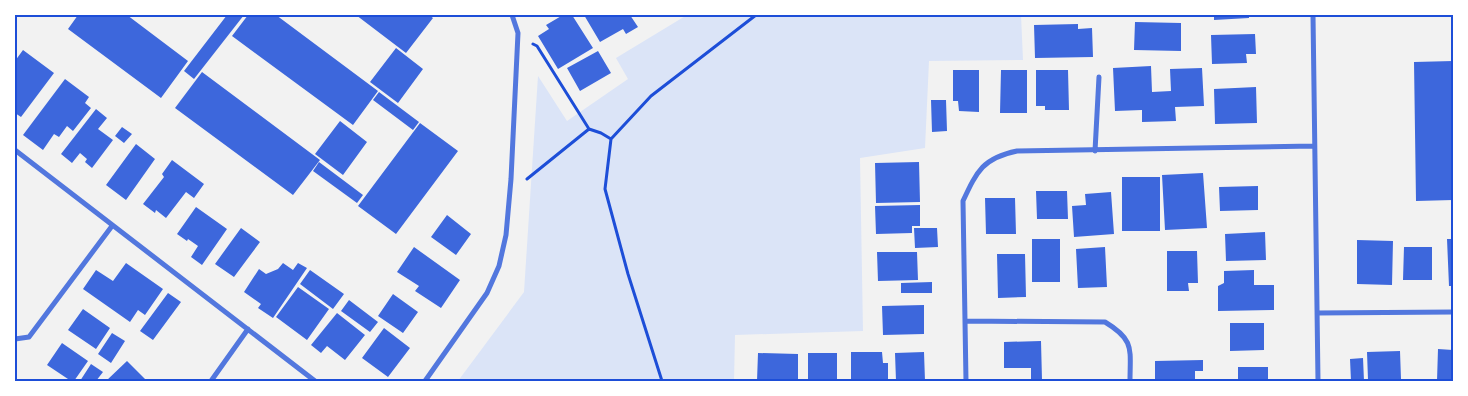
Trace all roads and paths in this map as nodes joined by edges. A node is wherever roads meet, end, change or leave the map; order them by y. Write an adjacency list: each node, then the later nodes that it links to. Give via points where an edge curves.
1 (512, 15): 4 (street)
2 (756, 15): 7 (path, via 651,96)
3 (1312, 15): 8 (street)
4 (518, 33): 6 (path, via 537,46); 11 (street)
5 (1099, 77): 10 (street)
6 (589, 129): 7 (path); 11 (path, via 526,180)
7 (611, 139): 21 (path, via 605,189)
8 (1314, 146): 10 (street); 14 (street)
9 (15, 150): 12 (street)
10 (1095, 151): 15 (street, via 1017,151 999,155 982,166 963,201)
11 (512, 179): 20 (street, via 499,266 487,293)
12 (112, 226): 16 (street); 17 (street, via 29,337)
13 (1453, 312): 14 (street)
14 (1317, 313): 24 (street)
15 (965, 321): 22 (street); 23 (street, via 1105,322 1119,330 1130,344)
16 (248, 329): 18 (street); 19 (street)
17 (15, 339)
18 (211, 381)
19 (315, 381)
20 (425, 381)
21 (662, 381)
22 (966, 381)
23 (1130, 381)
24 (1318, 381)

